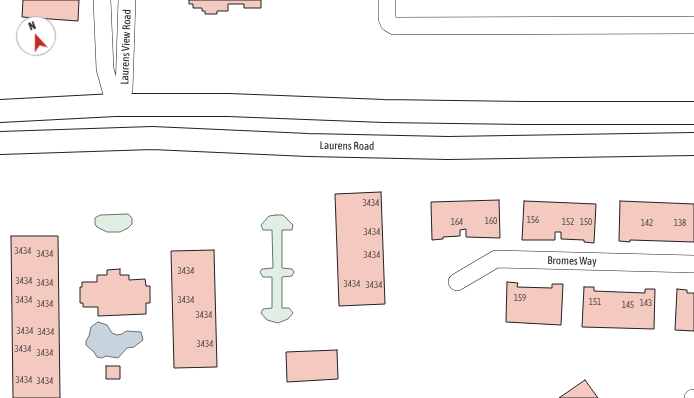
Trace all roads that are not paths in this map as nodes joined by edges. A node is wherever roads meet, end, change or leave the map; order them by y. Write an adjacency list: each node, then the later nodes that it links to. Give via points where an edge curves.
1 (102, 0): 5 (street, Laurens View Road, via 105,69)
2 (127, 0): 5 (street, Laurens View Road, via 124,90)
3 (387, 0): 4 (street, via 387,18 394,26)
4 (694, 25)
5 (115, 105): 6 (main road); 8 (main road, via 228,105); 9 (main road)
6 (0, 111)
7 (694, 113): 8 (main road)
8 (524, 114): 12 (main road)
9 (114, 139): 10 (main road, Laurens Road); 12 (main road, Laurens Road, via 152,138 308,145)
10 (0, 143)
11 (694, 144): 12 (main road, Laurens Road)
12 (526, 147)
13 (694, 264): 14 (street, Bromes Way, via 496,259)
14 (457, 282)

